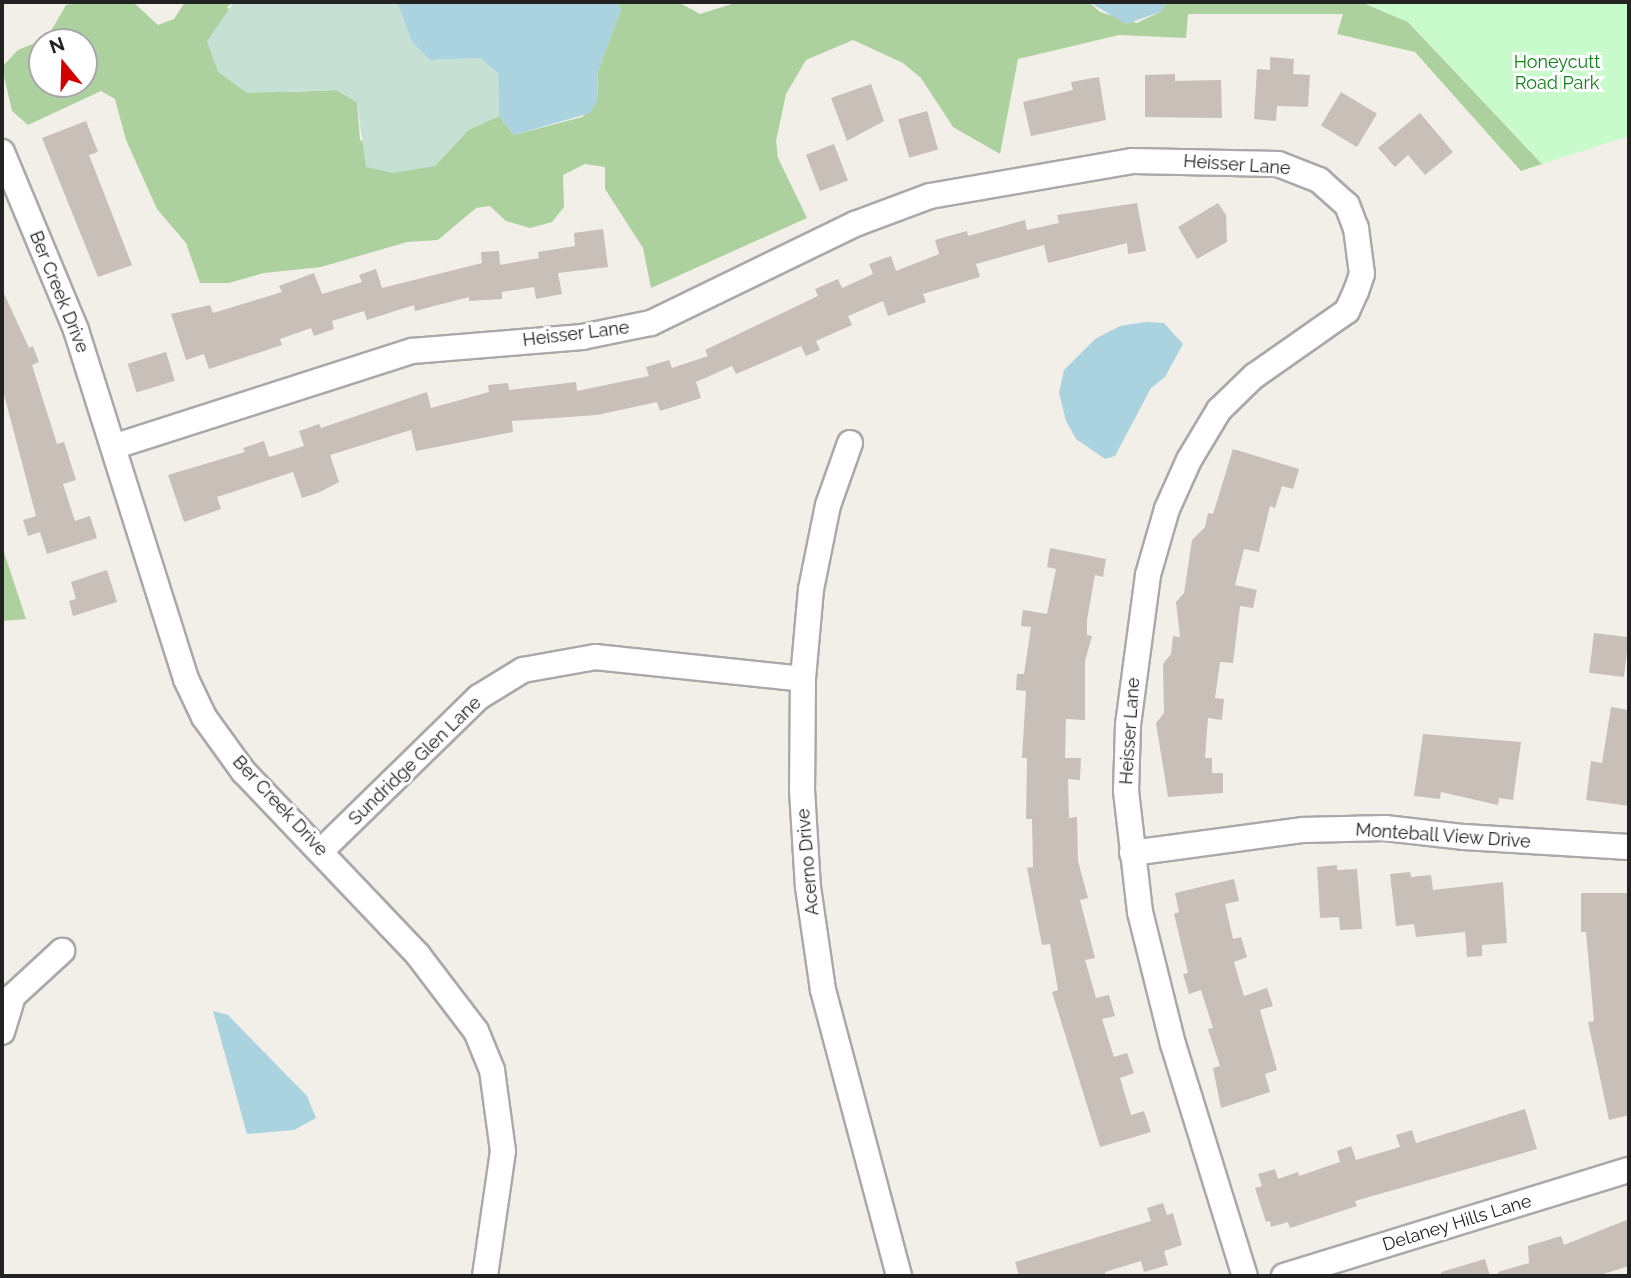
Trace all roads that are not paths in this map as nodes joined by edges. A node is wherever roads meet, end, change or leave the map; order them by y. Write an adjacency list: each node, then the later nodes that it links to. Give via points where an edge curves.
1 (2, 152): 3 (street, Ber Creek Drive, via 76,330)
2 (850, 443): 4 (street, Acerno Drive, via 828,505 811,589)
3 (116, 446): 6 (street, Ber Creek Drive, via 163,610 204,717 243,771); 7 (street, Heisser Lane, via 412,351 582,337 650,323 855,224 930,196 1133,161 1299,169 1347,205 1362,250 1362,274 1347,311 1254,376 1219,410 1167,509 1148,575 1136,651 1126,791)
4 (803, 679): 6 (street, Sundridge Glen Lane, via 595,657 523,670 479,697); 12 (street, Acerno Drive, via 802,790 808,887 823,990)
5 (1629, 847): 7 (street, Monteball View Drive, via 1464,838 1385,828 1303,830)
6 (321, 851): 11 (street, Ber Creek Drive, via 453,996 476,1031 492,1070 503,1151)
7 (1132, 853): 13 (street, Heisser Lane, via 1154,978)
8 (62, 951): 9 (street, via 13,996)
9 (2, 1032)
10 (1629, 1170): 14 (street, Delaney Hills Lane)
11 (485, 1276)
12 (900, 1276)
13 (1245, 1276)
14 (1284, 1276)

